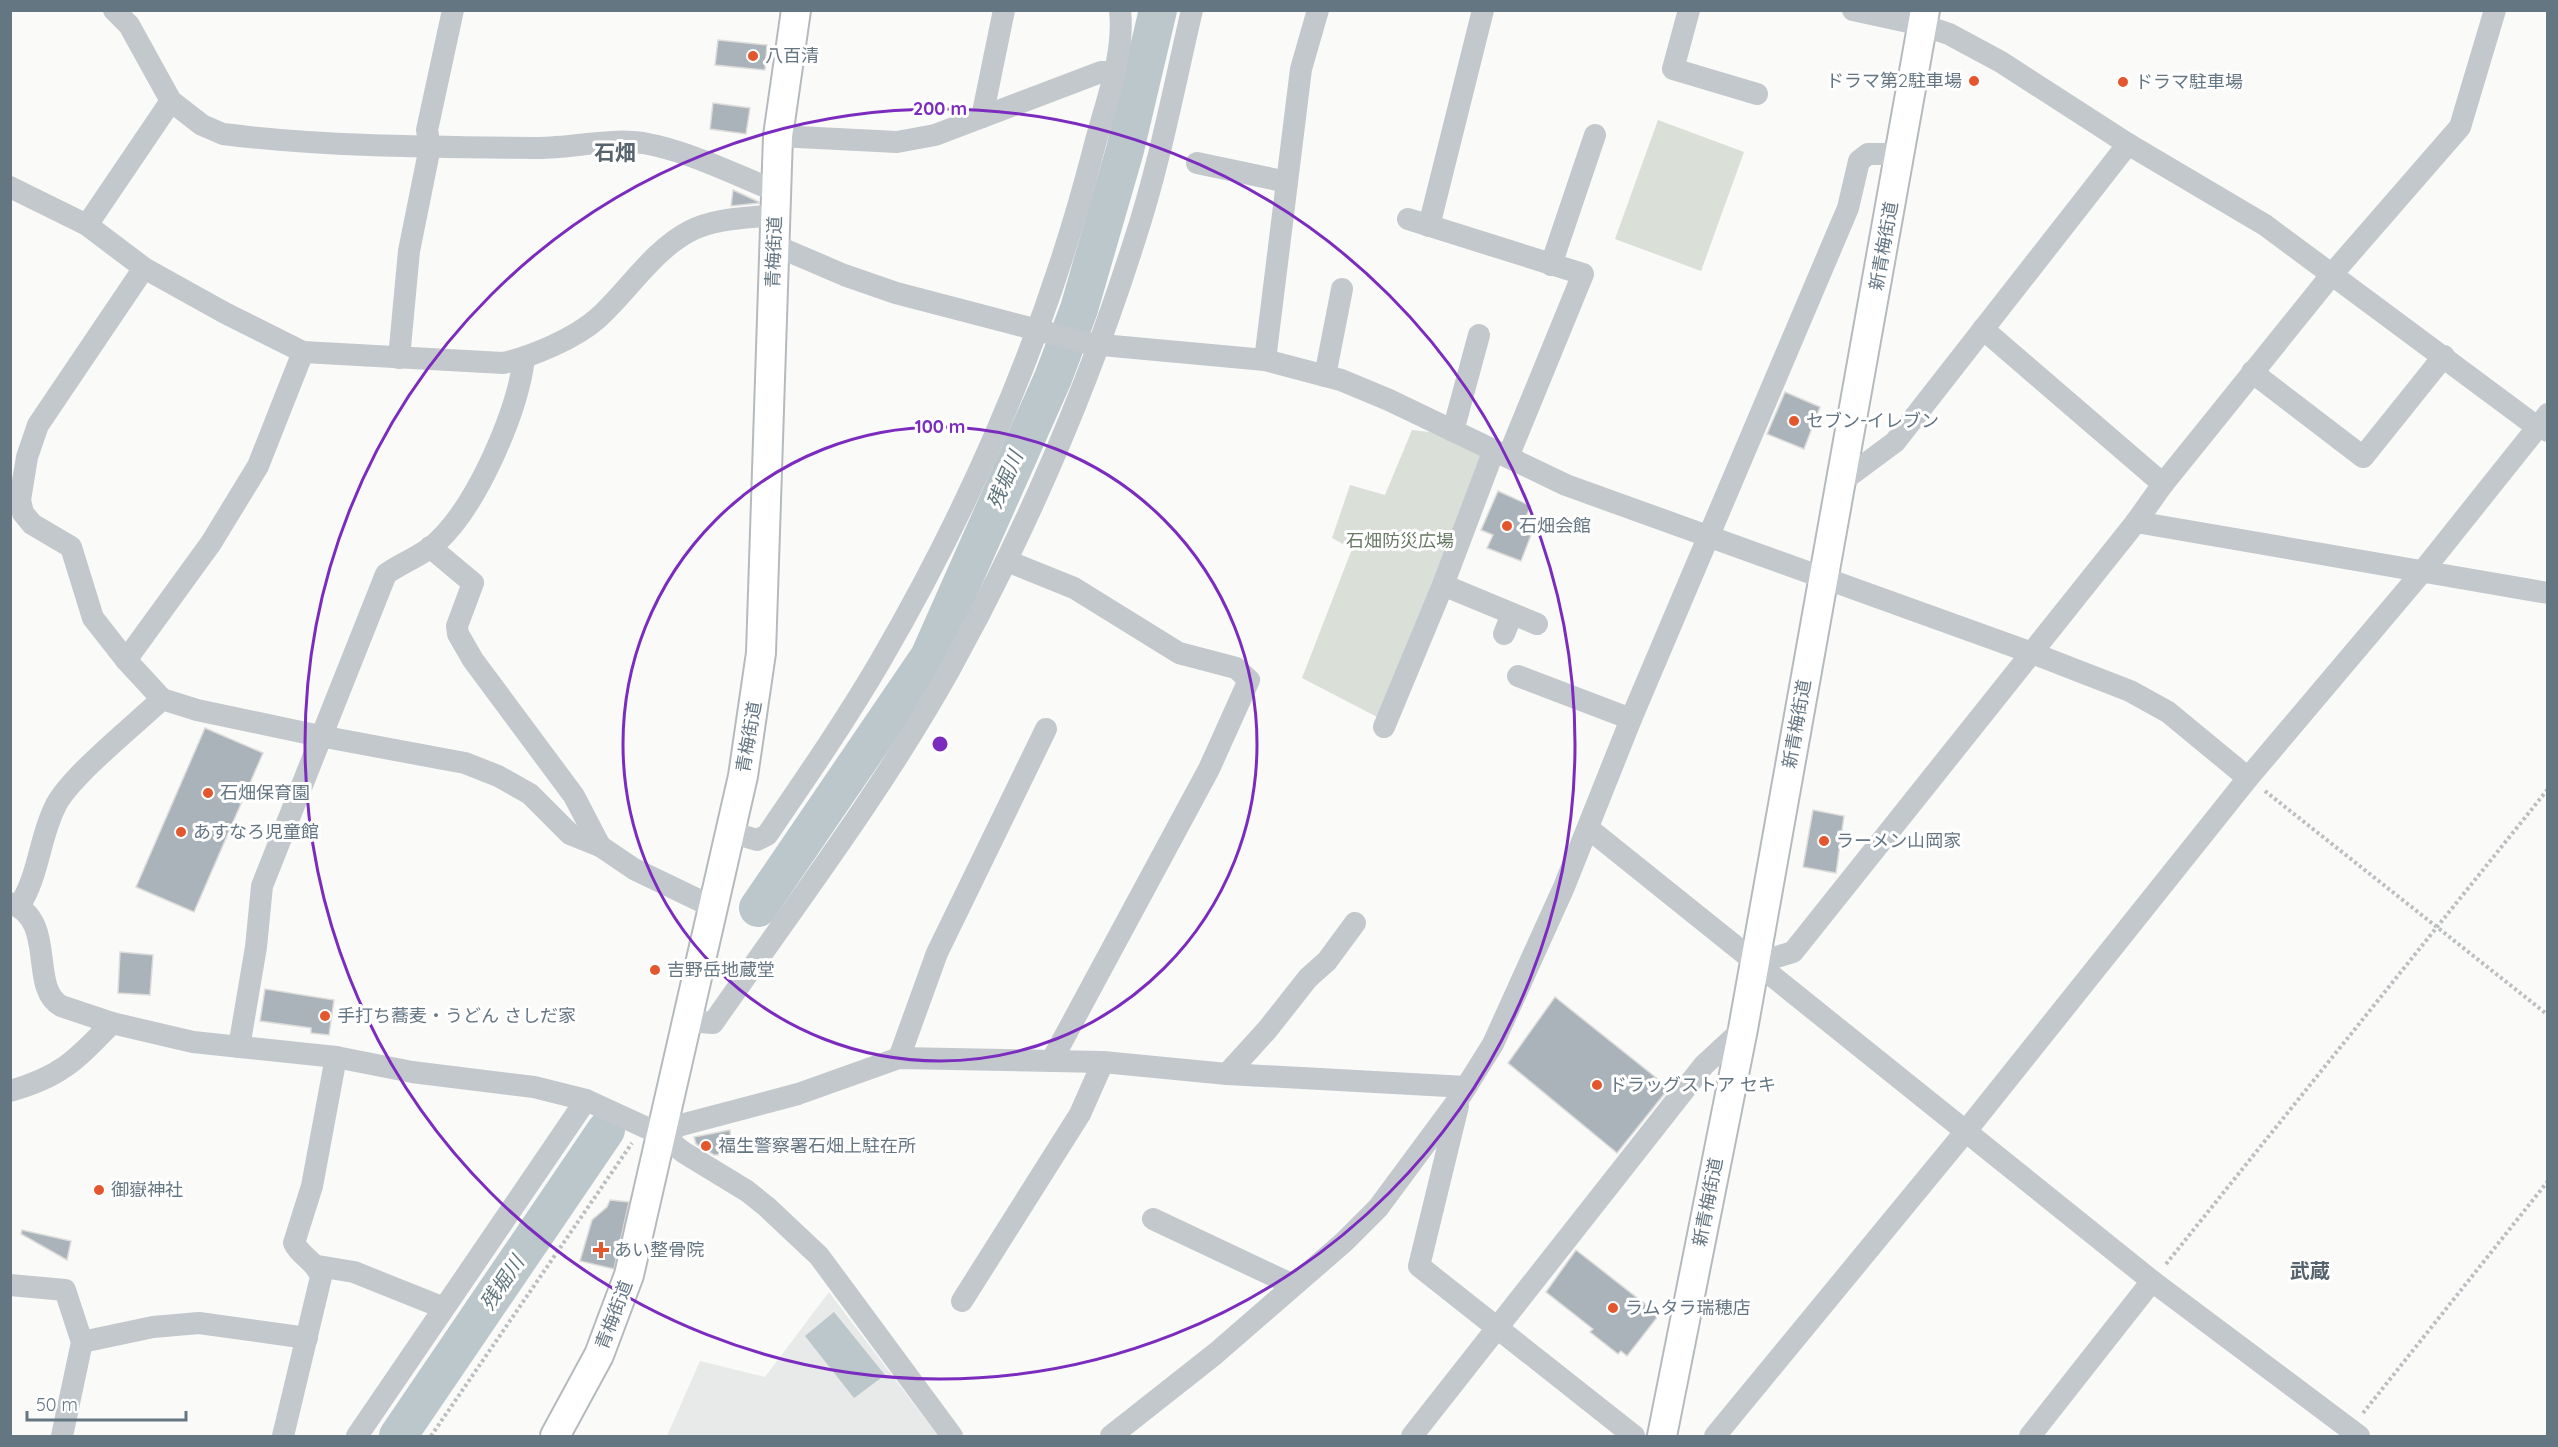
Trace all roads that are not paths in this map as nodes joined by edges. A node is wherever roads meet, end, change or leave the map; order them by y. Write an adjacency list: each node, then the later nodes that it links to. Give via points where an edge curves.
1 (114, 10): 15 (street, via 129,25)
2 (453, 10): 20 (street, via 427,129)
3 (796, 10): 18 (main road, 青梅街道)
4 (1004, 10): 16 (street)
5 (1120, 10): 13 (street, via 1121,48)
6 (1192, 10): 35 (street, via 1135,240)
7 (1318, 10): 23 (street, via 1301,69)
8 (1483, 10): 28 (street, via 1419,222)
9 (1689, 10): 14 (street, via 1673,69)
10 (1853, 10): 12 (street)
11 (2495, 10): 30 (street, via 2460,127)
12 (1924, 18): 19 (street, via 2001,62); 21 (main road, 新青梅街道)
13 (1114, 72): 16 (street, via 1101,72); 33 (street)
14 (1756, 94)
15 (171, 101): 20 (street, via 223,134); 26 (street)
16 (982, 117): 18 (street, via 935,135 897,142)
17 (1595, 135): 28 (street)
18 (778, 136): 25 (main road, 青梅街道)
19 (2128, 144): 30 (street, via 2265,225); 32 (street)
20 (430, 147): 25 (street, via 541,148 640,143 678,152); 38 (street, via 409,251)
21 (1900, 154): 46 (main road, 新青梅街道); 49 (street, via 1868,154 1859,161 1848,208)
22 (1197, 163): 23 (street)
23 (1287, 182): 40 (street)
24 (10, 187): 26 (street)
25 (776, 203): 27 (main road, 青梅街道); 39 (street, via 738,219 692,229 668,247 596,320)
26 (87, 225): 29 (street)
27 (774, 244): 33 (street, via 869,285); 67 (main road, 青梅街道, via 761,653 753,721)
28 (1551, 265): 45 (street, via 1583,274)
29 (144, 268): 36 (street); 58 (street, via 38,425 27,457 20,500 23,513 32,524 71,547 93,618)
30 (2332, 273): 37 (street); 41 (street)
31 (1342, 289): 42 (street)
32 (1983, 329): 46 (street, via 1895,442); 47 (street)
33 (1039, 331): 35 (street); 67 (street, via 975,478 881,661 767,835 757,840)
34 (1479, 335): 44 (street)
35 (1094, 344): 40 (street); 51 (street, via 1049,472)
36 (303, 352): 38 (street); 58 (street, via 258,466 211,543)
37 (2444, 356): 41 (street, via 2363,457); 43 (street)
38 (399, 358): 39 (street, via 503,363)
39 (524, 359): 50 (street, via 507,421 484,475 452,526)
40 (1265, 360): 42 (street)
41 (2252, 372): 47 (street)
42 (1325, 376): 44 (street, via 1389,400)
43 (2544, 424): 52 (street)
44 (1454, 431): 45 (street)
45 (1501, 453): 49 (street, via 1566,485); 54 (street)
46 (1841, 482): 53 (main road, 新青梅街道)
47 (2163, 484): 48 (street)
48 (2136, 522): 52 (street); 57 (street)
49 (1708, 537): 53 (street); 61 (street)
50 (429, 547): 64 (street, via 386,574); 68 (street, via 473,583 457,626 458,634 574,796)
51 (1007, 561): 73 (street, via 918,723 760,956 713,1023); 79 (street, via 1074,588 1179,653 1236,668 1249,680 1209,769)
52 (2422, 572): 55 (street); 65 (street)
53 (1823, 579): 57 (street); 72 (main road, 新青梅街道)
54 (1443, 585): 56 (street, via 1508,624); 62 (street)
55 (2547, 593)
56 (1537, 624)
57 (2032, 653): 65 (street, via 2130,691 2168,712); 72 (street, via 1793,952)
58 (126, 660): 60 (street)
59 (1518, 676): 61 (street)
60 (162, 699): 64 (street); 69 (street, via 55,805 32,885)
61 (1631, 719): 66 (street)
62 (1384, 727)
63 (1046, 729): 78 (street, via 937,953)
64 (320, 736): 68 (street, via 476,767 530,794 570,834); 76 (street, via 262,886)
65 (2248, 778): 86 (street)
66 (1588, 828): 72 (street); 83 (street, via 1493,1044)
67 (730, 832): 70 (main road, 青梅街道)
68 (600, 846): 70 (street, via 634,869)
69 (15, 905): 74 (street, via 29,913 35,926 48,989 55,1002)
70 (713, 907): 73 (main road, 青梅街道)
71 (1355, 923): 81 (street, via 1327,961)
72 (1755, 964): 75 (main road, 新青梅街道); 86 (street)
73 (688, 1021): 85 (main road, 青梅街道)
74 (112, 1023): 76 (street, via 193,1042); 82 (street, via 50,1078)
75 (1743, 1029): 94 (street, via 1704,1065); 106 (main road, 新青梅街道)
76 (239, 1047): 77 (street)
77 (336, 1056): 84 (street, via 412,1072 534,1087); 88 (street, via 312,1186 294,1243 297,1251)
78 (899, 1058): 79 (street); 85 (street, via 798,1094)
79 (1052, 1060): 80 (street)
80 (1103, 1062): 81 (street); 92 (street, via 1080,1114)
81 (1227, 1074): 83 (street)
82 (10, 1091)
83 (1462, 1094): 91 (street, via 1378,1208); 94 (street, via 1419,1266)
84 (586, 1100): 85 (street); 93 (street)
85 (652, 1131): 101 (main road, 青梅街道, via 622,1297 591,1372); 102 (street, via 747,1191 819,1256)
86 (1966, 1131): 89 (street); 107 (street)
87 (1153, 1219): 91 (street)
88 (318, 1266): 93 (street, via 354,1272); 95 (street, via 321,1277)
89 (2152, 1281): 97 (street); 108 (street)
90 (10, 1284): 96 (street, via 65,1290)
91 (1293, 1286): 103 (street)
92 (962, 1301)
93 (444, 1308): 100 (street)
94 (1498, 1328): 104 (street); 105 (street)
95 (307, 1338): 96 (street, via 199,1323 153,1327); 99 (street)
96 (82, 1342): 98 (street)
97 (2354, 1433)
98 (62, 1437)
99 (283, 1437)
100 (357, 1437)
101 (555, 1437)
102 (952, 1437)
103 (1111, 1437)
104 (1412, 1437)
105 (1634, 1437)
106 (1662, 1437)
107 (1715, 1437)
108 (2030, 1437)

